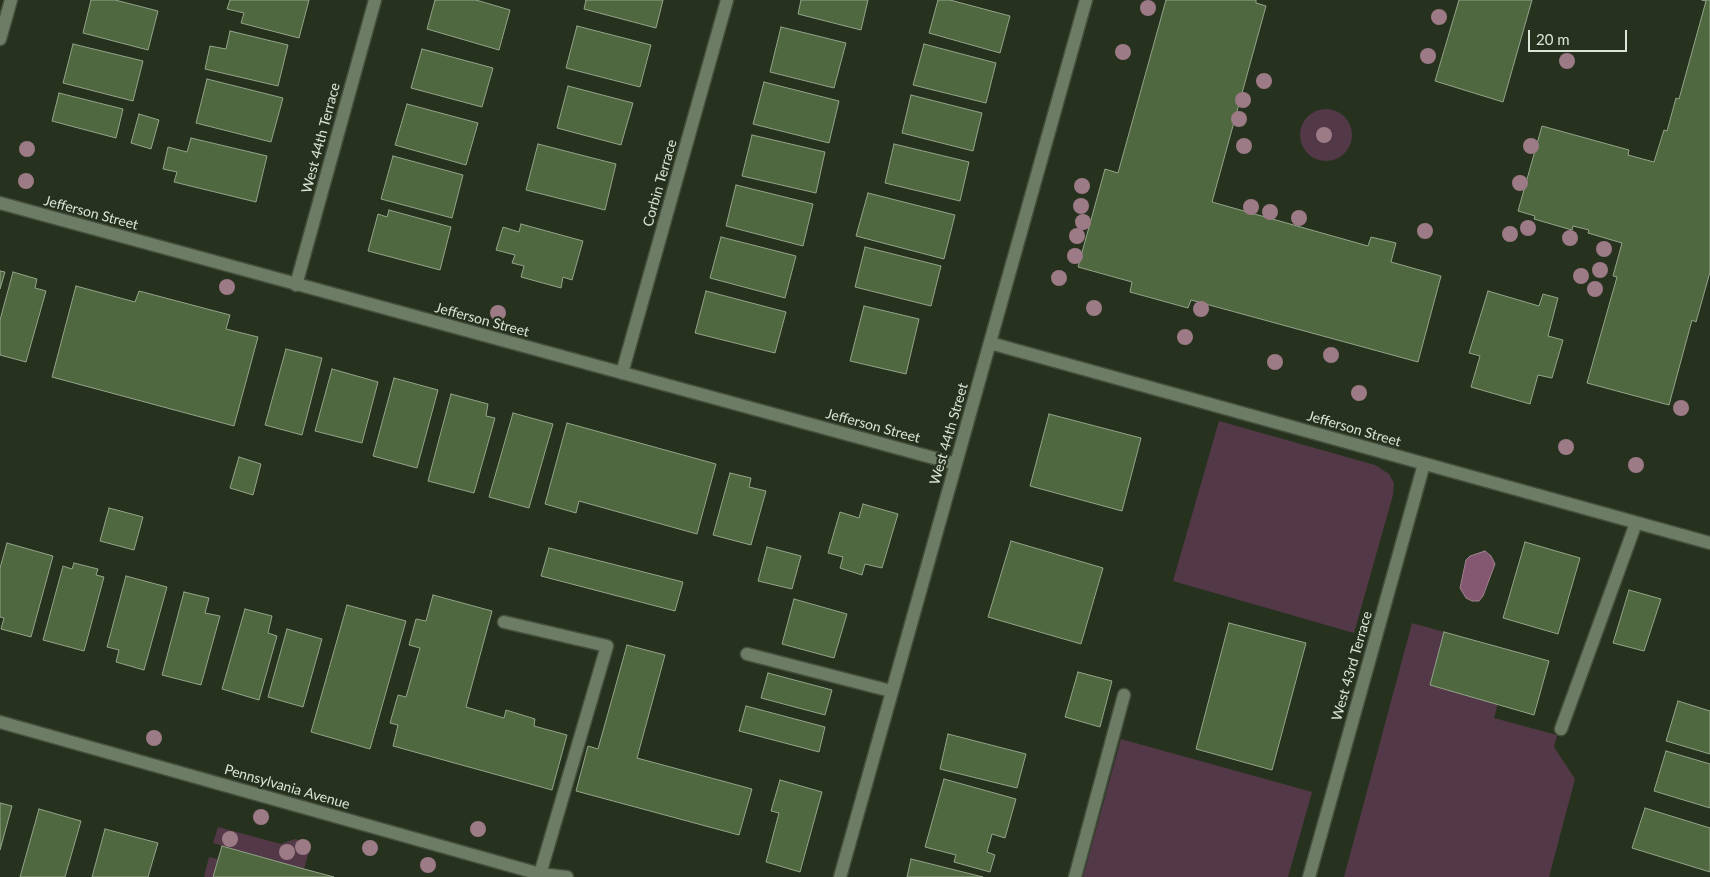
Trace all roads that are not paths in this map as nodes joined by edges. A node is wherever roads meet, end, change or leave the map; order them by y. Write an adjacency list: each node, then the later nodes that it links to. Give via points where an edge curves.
1 (11, 0): 5 (street)
2 (375, 0): 7 (street, West 44th Terrace)
3 (727, 0): 9 (street, Corbin Terrace)
4 (1086, 0): 8 (street, West 44th Street)
5 (0, 39)
6 (0, 203): 7 (street, Jefferson Street)
7 (296, 285): 9 (street, Jefferson Street)
8 (990, 343): 10 (street, West 44th Street); 11 (street, Jefferson Street)
9 (622, 373): 10 (street, Jefferson Street)
10 (956, 464): 16 (street, West 44th Street)
11 (1424, 464): 12 (street, Jefferson Street); 24 (street, West 43rd Terrace)
12 (1636, 522): 13 (street, Jefferson Street); 19 (street)
13 (1710, 543)
14 (504, 622): 20 (street, via 607,646)
15 (747, 654): 16 (street)
16 (892, 691): 22 (street, West 44th Street)
17 (1124, 695): 23 (street)
18 (0, 722): 20 (street, Pennsylvania Avenue)
19 (1561, 729)
20 (540, 874): 21 (street, Pennsylvania Avenue)
21 (567, 877)
22 (840, 877)
23 (1075, 877)
24 (1309, 877)

